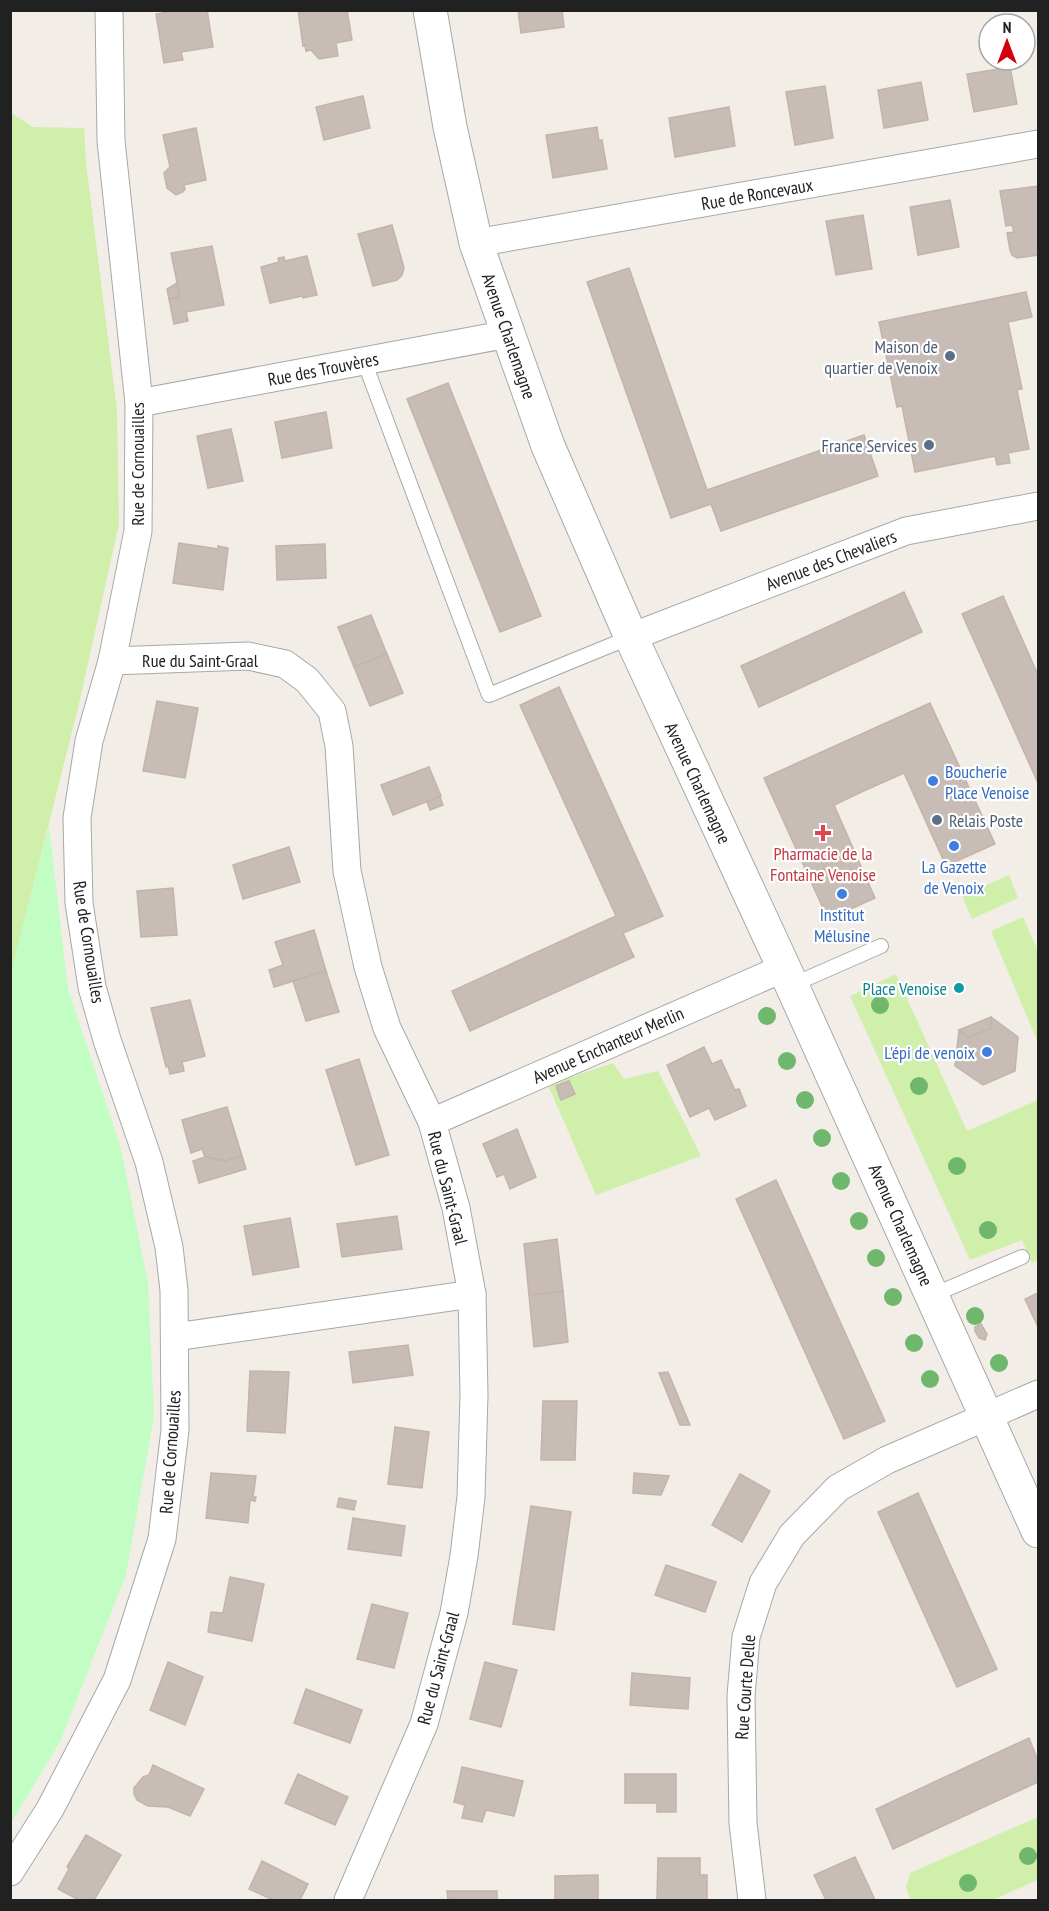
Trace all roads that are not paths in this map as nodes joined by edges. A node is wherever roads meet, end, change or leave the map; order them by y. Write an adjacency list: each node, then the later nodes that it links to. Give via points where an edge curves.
1 (109, 10): 7 (street, Rue de Cornouailles, via 111,141)
2 (430, 10): 4 (street, Avenue Charlemagne, via 450,127)
3 (1038, 144): 4 (street, Rue de Roncevaux)
4 (476, 243): 5 (street, Avenue Charlemagne)
5 (508, 334): 6 (street, Rue des Trouvères); 9 (street, Avenue Charlemagne, via 548,446)
6 (364, 361): 7 (street, Rue des Trouvères); 9 (lane, via 489,695)
7 (139, 403): 10 (street, Rue de Cornouailles, via 138,531)
8 (1038, 506): 9 (street, Avenue des Chevaliers, via 906,531)
9 (631, 637): 12 (street, Avenue Charlemagne)
10 (112, 661): 13 (street, Rue du Saint-Graal, via 248,656 285,664 308,680 332,711 339,746 347,871 368,967 387,1028); 17 (street, Rue de Cornouailles, via 89,741 77,818 79,903 92,987 149,1162 169,1247)
11 (880, 946): 12 (lane)
12 (788, 976): 13 (street, Avenue Enchanteur Merlin); 16 (street, Avenue Charlemagne)
13 (432, 1122): 15 (street, Rue du Saint-Graal, via 456,1208)
14 (1022, 1257): 16 (lane)
15 (472, 1294): 17 (street); 22 (street, Rue du Saint-Graal, via 471,1497 454,1613 424,1724)
16 (933, 1294): 19 (street, Avenue Charlemagne)
17 (175, 1336): 21 (street, Rue de Cornouailles, via 175,1430 162,1539 117,1680 50,1809)
18 (1038, 1394): 19 (street, Rue Courte Delle)
19 (989, 1418): 20 (street, Avenue Charlemagne); 23 (street, Rue Courte Delle, via 887,1460 838,1488 792,1535 763,1583 746,1637 741,1696 743,1823)
20 (1038, 1531)
21 (10, 1872)
22 (348, 1900)
23 (752, 1900)

